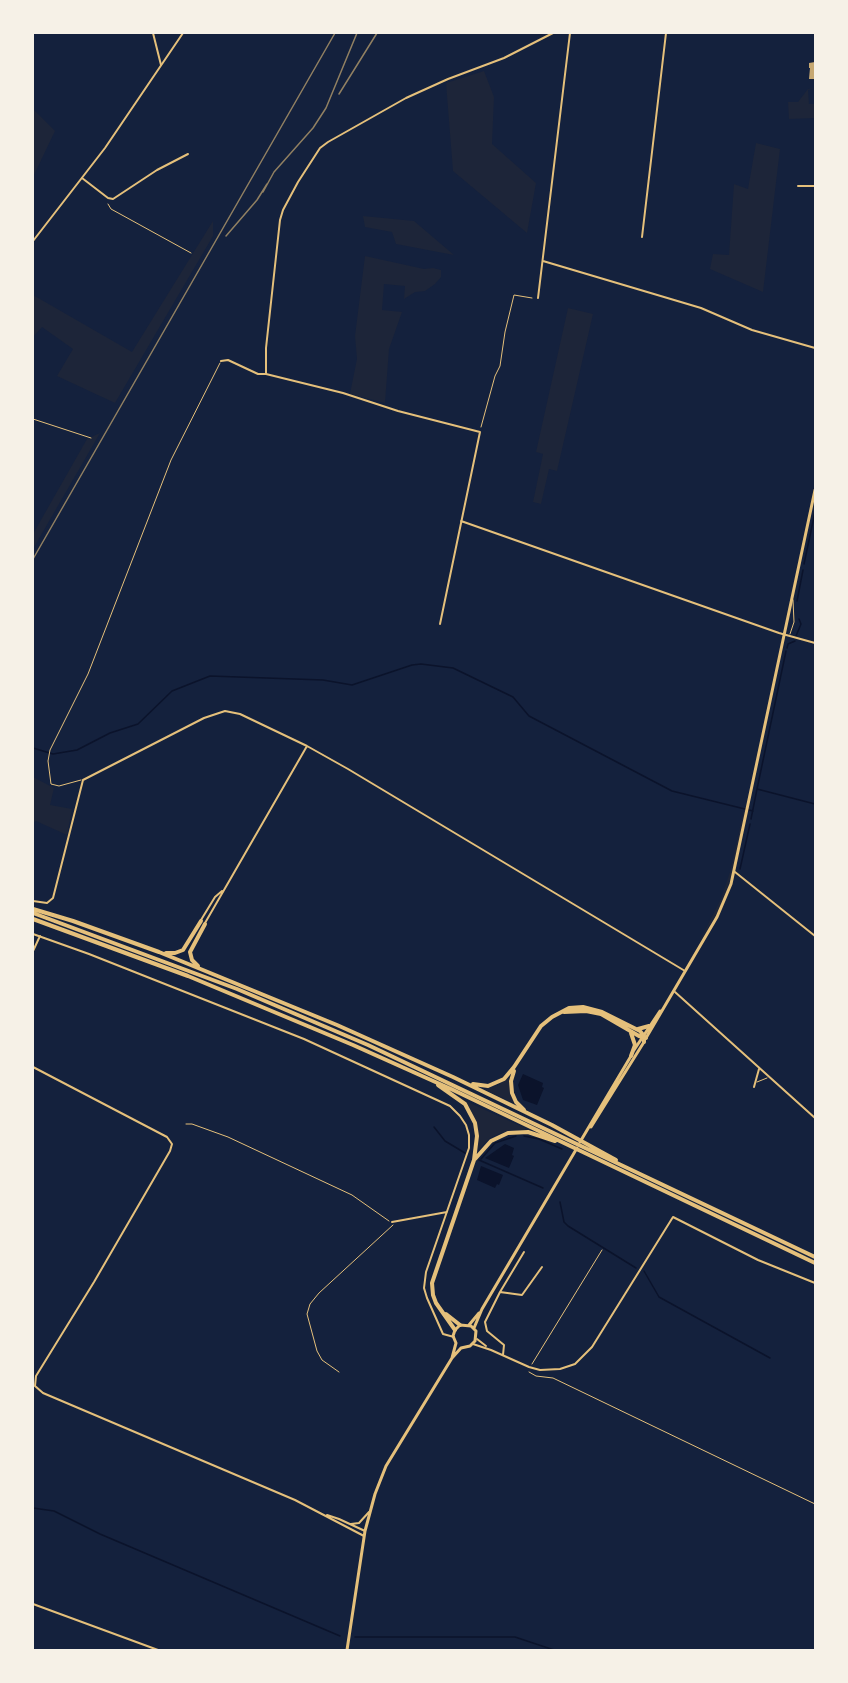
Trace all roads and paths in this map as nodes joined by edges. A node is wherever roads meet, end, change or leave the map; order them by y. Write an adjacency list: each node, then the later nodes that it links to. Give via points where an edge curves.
1 (153, 33): 6 (street)
2 (183, 33): 6 (street)
3 (553, 33): 19 (street, via 504,58 406,98 320,148 280,220)
4 (570, 33): 15 (street)
5 (666, 33): 12 (street)
6 (161, 65): 8 (street)
7 (188, 154): 11 (street)
8 (82, 178): 11 (street); 13 (street)
9 (798, 186): 10 (street)
10 (815, 186)
11 (109, 199): 14 (path, via 111,209)
12 (642, 237)
13 (33, 241)
14 (191, 254)
15 (543, 261): 16 (street); 17 (street, via 701,308 752,330)
16 (538, 298): 21 (path, via 514,295 500,366)
17 (815, 348)
18 (221, 361): 19 (street); 29 (lane, via 171,460 88,674 50,751 51,784)
19 (266, 374): 21 (street)
20 (33, 419): 22 (path)
21 (480, 432): 24 (street)
22 (91, 438)
23 (815, 490): 26 (main road)
24 (461, 521): 25 (street); 26 (street)
25 (440, 624)
26 (787, 635): 27 (street); 30 (main road)
27 (815, 644)
28 (307, 746): 29 (street, via 240,714 225,711 204,717); 34 (street); 41 (street)
29 (83, 780): 31 (street, via 52,898 47,903)
30 (735, 872): 37 (street); 41 (main road, via 717,917)
31 (33, 901)
32 (33, 911): 39 (highway); 64 (highway, via 312,1020)
33 (33, 919): 55 (highway, via 229,992)
34 (203, 922): 39 (highway, via 182,950 172,954); 40 (highway, via 190,953)
35 (33, 934): 36 (street)
36 (40, 936): 38 (street); 65 (street, via 304,1038 450,1106 466,1125 469,1148)
37 (815, 936)
38 (33, 951)
39 (159, 952): 40 (highway)
40 (203, 969): 53 (highway)
41 (685, 971): 42 (main road)
42 (674, 990): 43 (main road); 52 (street)
43 (663, 1007): 45 (main road); 48 (main road)
44 (560, 1012): 46 (highway, via 589,1008); 47 (highway, via 594,1012); 51 (highway, via 540,1027)
45 (649, 1026): 46 (highway); 48 (main road)
46 (636, 1029): 48 (highway)
47 (629, 1030): 48 (highway); 49 (highway, via 635,1043)
48 (644, 1038): 49 (main road); 61 (main road, via 607,1104)
49 (631, 1056): 61 (main road)
50 (33, 1067): 90 (street, via 167,1137 172,1144)
51 (514, 1067): 53 (highway, via 501,1082 488,1086); 58 (highway, via 512,1095)
52 (759, 1069): 54 (street); 56 (street)
53 (453, 1077): 58 (highway)
54 (768, 1077): 56 (lane); 59 (street)
55 (430, 1080): 62 (highway); 63 (highway, via 461,1101 472,1116 477,1136)
56 (757, 1082): 57 (street)
57 (754, 1087)
58 (531, 1114): 64 (highway)
59 (815, 1118)
60 (186, 1124): 66 (path, via 228,1137 351,1195)
61 (587, 1130): 74 (main road)
62 (572, 1147): 63 (highway, via 515,1132 491,1141); 70 (highway)
63 (474, 1160): 75 (highway, via 433,1276 433,1295)
64 (626, 1167): 69 (highway)
65 (447, 1212): 66 (street); 80 (street, via 424,1288 443,1334)
66 (392, 1222): 89 (path, via 393,1226 310,1304 307,1314 317,1351 322,1360)
67 (602, 1250): 88 (path)
68 (524, 1252): 73 (street)
69 (815, 1257)
70 (815, 1263)
71 (542, 1268): 73 (street, via 522,1295)
72 (815, 1282): 88 (street, via 758,1260 673,1217 580,1360 560,1369)
73 (500, 1292): 86 (street, via 485,1325 504,1344)
74 (482, 1309): 77 (main road); 78 (main road)
75 (443, 1312): 76 (highway); 79 (highway)
76 (460, 1325): 77 (main road); 79 (main road)
77 (469, 1325): 78 (main road)
78 (474, 1328): 81 (main road)
79 (455, 1330): 80 (main road)
80 (454, 1337): 82 (main road)
81 (476, 1338): 83 (main road); 85 (street)
82 (456, 1343): 84 (main road); 87 (main road)
83 (472, 1344): 84 (main road); 85 (street)
84 (462, 1347): 87 (main road)
85 (491, 1350): 86 (street)
86 (503, 1355): 88 (street)
87 (452, 1358): 92 (main road, via 386,1466)
88 (529, 1367): 91 (path, via 532,1375 553,1378)
89 (339, 1372)
90 (34, 1385): 93 (street, via 43,1393)
91 (815, 1504)
92 (369, 1512): 94 (street); 95 (main road)
93 (324, 1514): 94 (street); 95 (street)
94 (351, 1524): 95 (street)
95 (364, 1533): 98 (main road)
96 (33, 1604): 97 (street)
97 (158, 1650)
98 (347, 1650)

